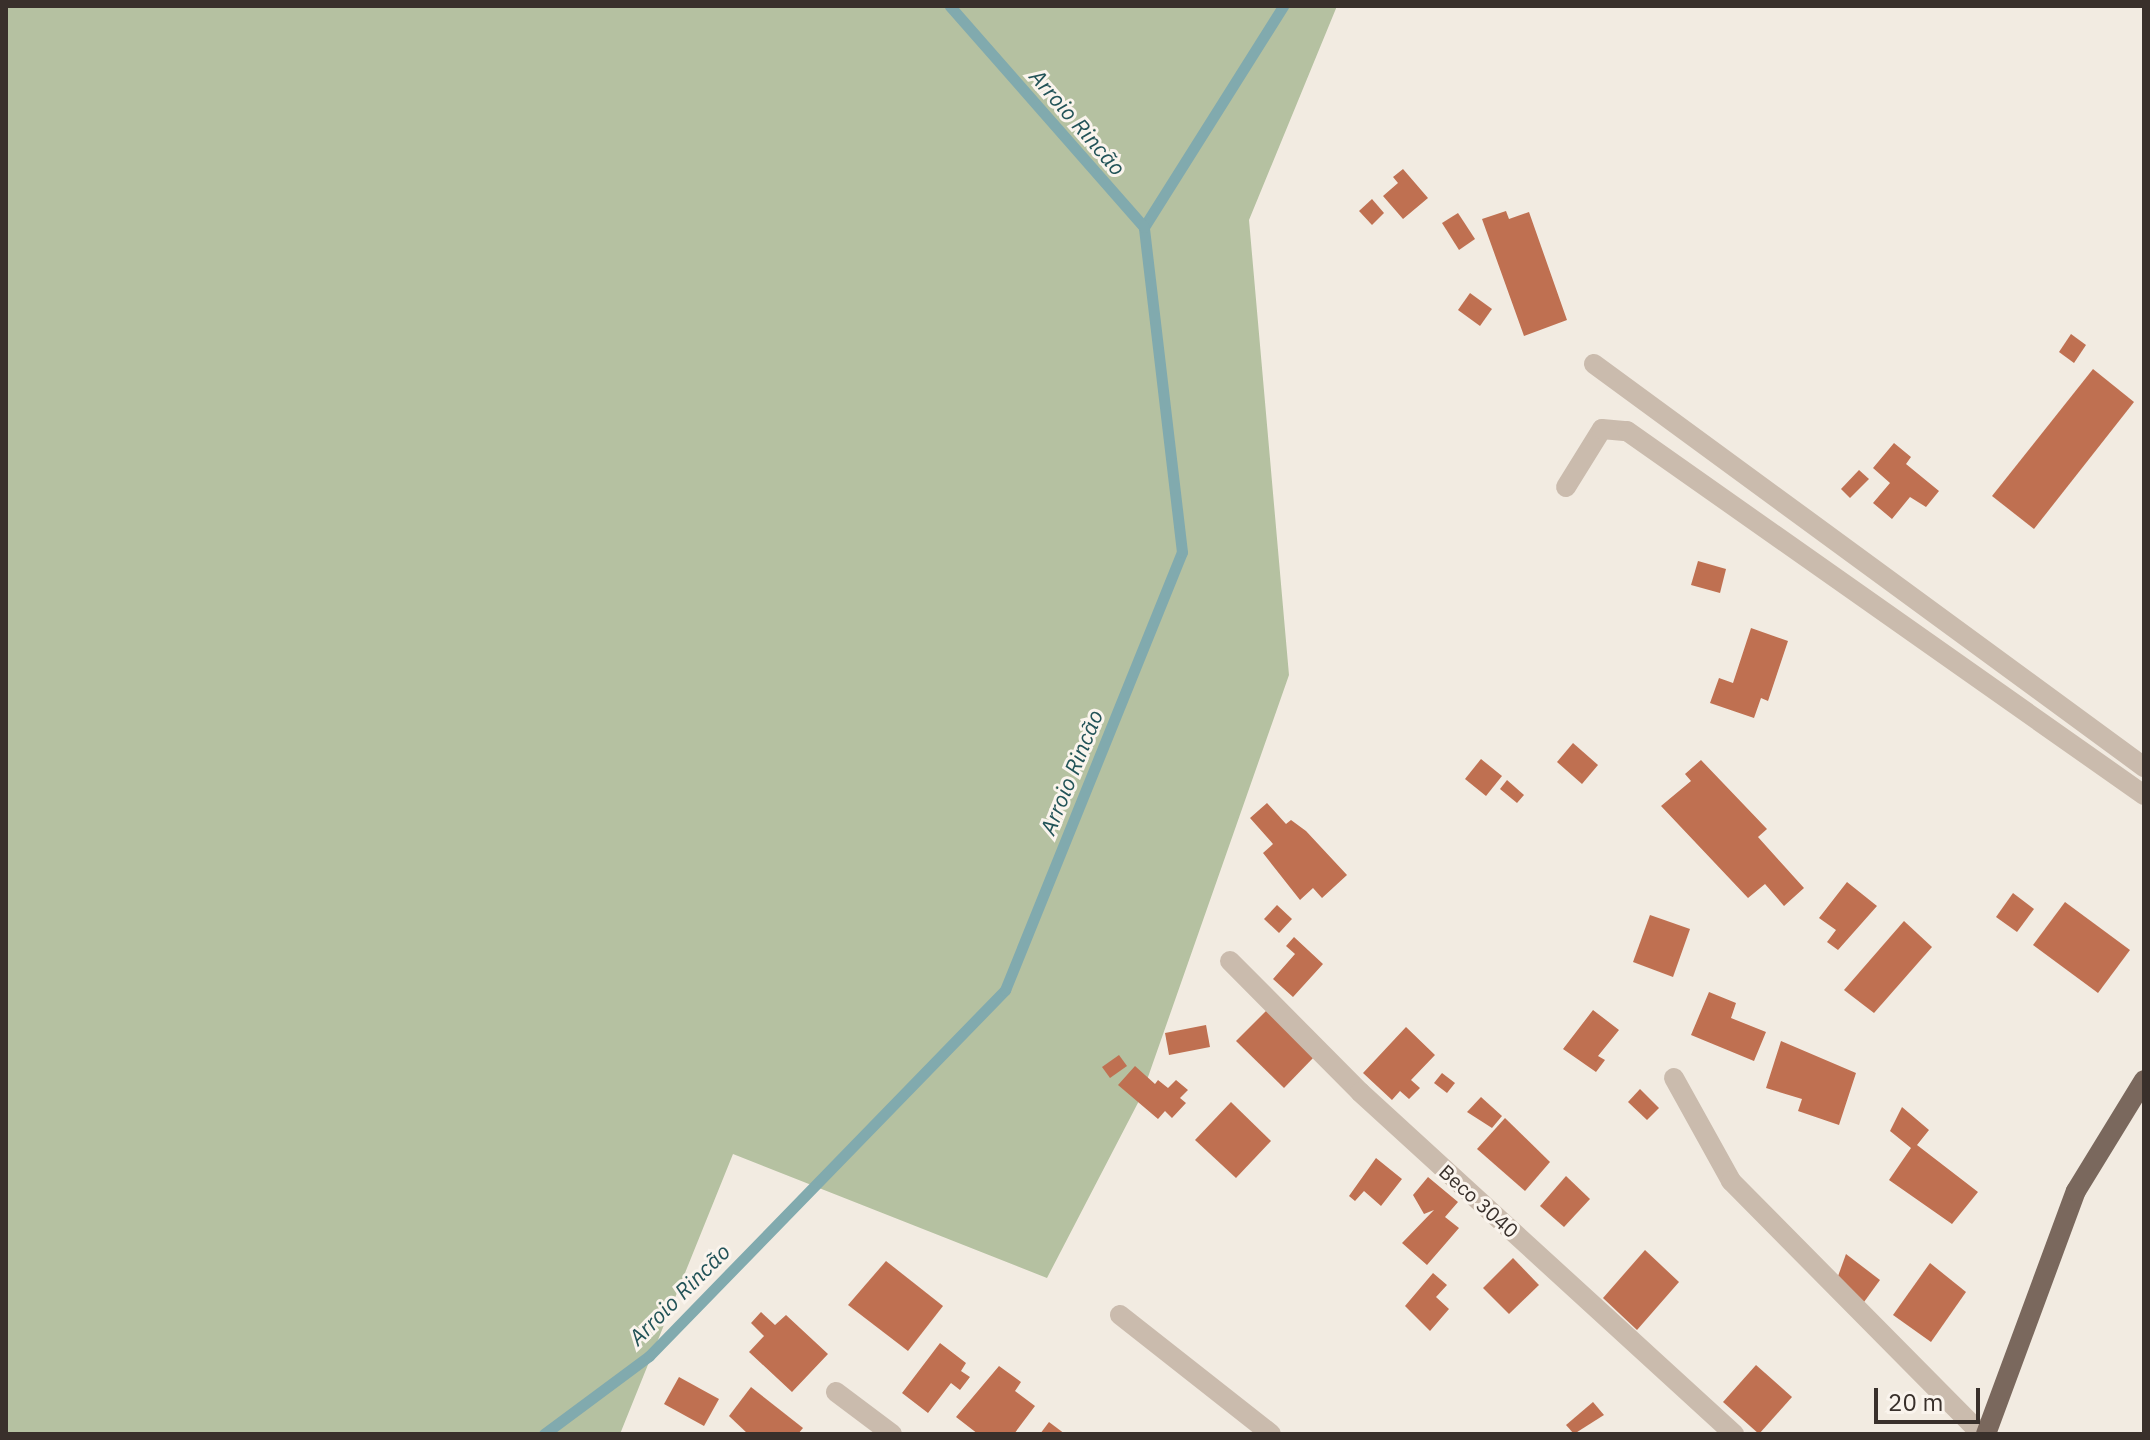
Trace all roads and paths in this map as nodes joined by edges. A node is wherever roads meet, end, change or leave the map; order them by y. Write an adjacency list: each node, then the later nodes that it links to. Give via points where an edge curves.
1 (1594, 364): 3 (street)
2 (1566, 487): 4 (street, via 1602,429 1627,431)
3 (2144, 767)
4 (2144, 795)
5 (1230, 961): 12 (street, Beco 3040, via 1360,1092)
6 (1674, 1078): 13 (street, via 1731,1181)
7 (2144, 1080): 13 (main road, via 2076,1191)
8 (1120, 1315): 11 (street)
9 (836, 1392): 10 (street)
10 (892, 1434)
11 (1271, 1434)
12 (1734, 1434)
13 (1984, 1434)

